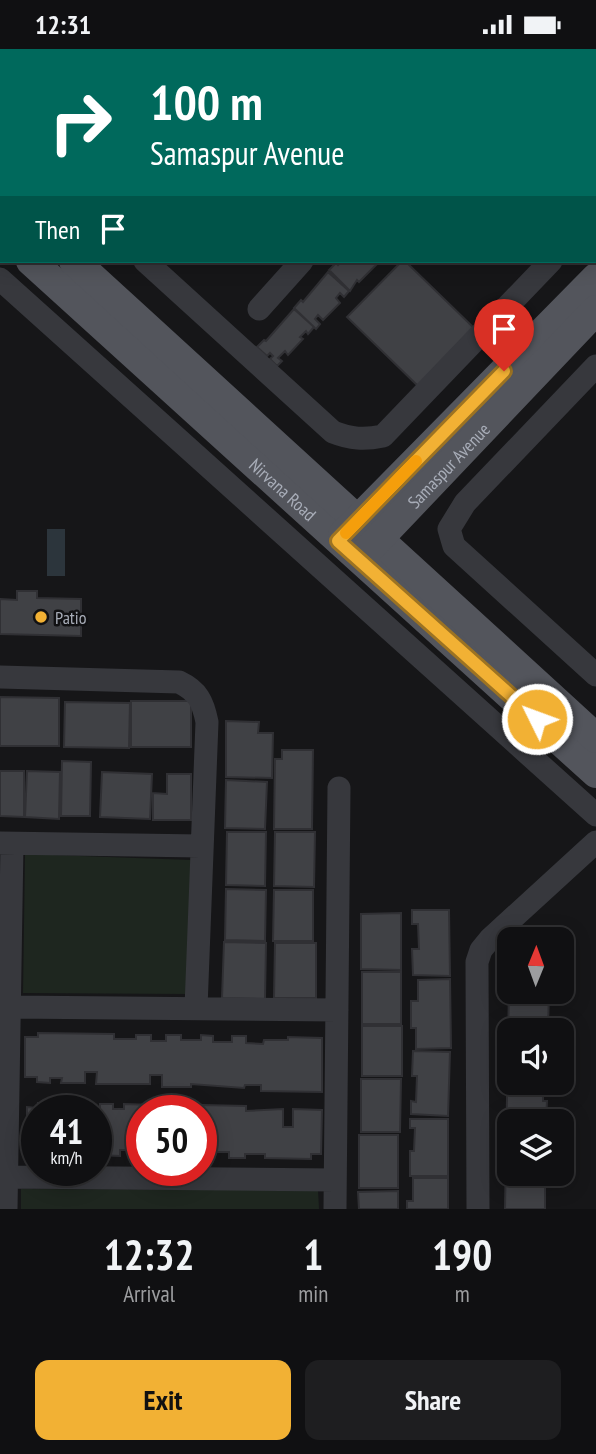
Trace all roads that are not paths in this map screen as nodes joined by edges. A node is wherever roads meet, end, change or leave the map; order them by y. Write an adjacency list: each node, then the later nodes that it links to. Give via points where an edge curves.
1 (33, 263): 11 (main road, Nirvana Road)
2 (76, 263): 11 (main road, Nirvana Road)
3 (147, 263): 5 (street, via 334,432 366,440 383,436)
4 (300, 263): 8 (street)
5 (549, 263)
6 (596, 278): 11 (main road, Samaspur Avenue)
7 (0, 279): 17 (street)
8 (259, 309)
9 (596, 310): 11 (main road, Samaspur Avenue)
10 (596, 366): 12 (street, via 465,503 449,529 454,546)
11 (358, 540): 14 (main road, Nirvana Road); 15 (main road, Nirvana Road)
12 (592, 665)
13 (0, 677): 20 (street, via 179,682 192,688 203,702 207,722)
14 (596, 738)
15 (596, 773)
16 (339, 788): 23 (street)
17 (596, 814)
18 (596, 842): 28 (street, via 490,940 477,962)
19 (6, 844): 20 (street); 21 (street)
20 (201, 846): 22 (street)
21 (11, 1007): 22 (street); 24 (street)
22 (196, 1009): 23 (street)
23 (337, 1010): 25 (street)
24 (7, 1177): 25 (street); 26 (street)
25 (335, 1180): 27 (street)
26 (6, 1209)
27 (335, 1209)
28 (478, 1209)

